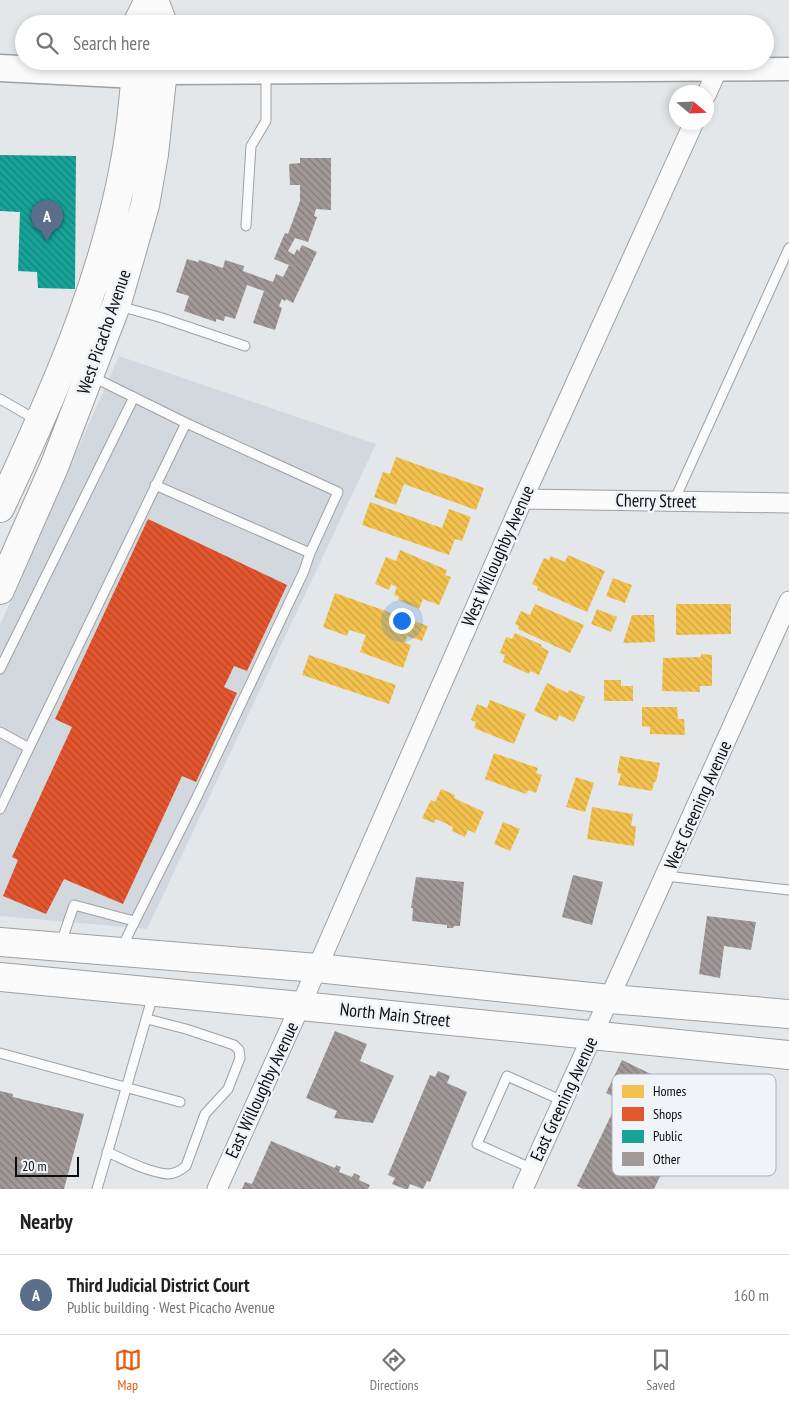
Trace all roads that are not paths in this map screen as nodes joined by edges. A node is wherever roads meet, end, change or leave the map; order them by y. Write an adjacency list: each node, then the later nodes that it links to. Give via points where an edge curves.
1 (150, 0): 3 (main road)
2 (154, 0): 4 (main road)
3 (142, 15)
4 (160, 15)
5 (0, 68): 6 (main road)
6 (15, 68)
7 (774, 69): 8 (street)
8 (789, 69)
9 (136, 70): 24 (main road, West Picacho Avenue, via 128,148 116,202 65,362)
10 (164, 70): 19 (main road, West Picacho Avenue, via 146,205)
11 (215, 70): 14 (street)
12 (753, 70): 13 (street)
13 (717, 71): 14 (street); 15 (street)
14 (266, 73): 17 (lane, via 266,121 251,146)
15 (711, 85)
16 (690, 130): 27 (street, West Willoughby Avenue)
17 (246, 226)
18 (789, 248): 28 (lane)
19 (116, 305): 20 (lane); 21 (main road, West Picacho Avenue)
20 (244, 346)
21 (90, 375): 22 (lane); 32 (main road, West Picacho Avenue)
22 (134, 397): 25 (lane); 34 (lane)
23 (0, 399): 24 (lane)
24 (40, 422): 30 (main road, West Picacho Avenue)
25 (186, 422): 26 (lane); 31 (lane, via 338,492)
26 (155, 485): 31 (lane); 36 (lane)
27 (523, 499): 28 (street, Cherry Street); 45 (street, West Willoughby Avenue)
28 (674, 501): 29 (street, Cherry Street)
29 (789, 503)
30 (0, 508)
31 (310, 553): 40 (lane, via 200,790)
32 (0, 590)
33 (789, 602): 38 (street, West Greening Avenue)
34 (0, 669)
35 (0, 732): 36 (lane)
36 (29, 748): 37 (lane)
37 (0, 809)
38 (666, 876): 39 (lane); 47 (street, West Greening Avenue)
39 (789, 890)
40 (134, 921): 42 (lane, via 74,905); 43 (lane)
41 (0, 942): 42 (main road, North Main Street)
42 (60, 947): 43 (main road, North Main Street)
43 (121, 950): 45 (main road, North Main Street)
44 (0, 978): 46 (main road, North Main Street)
45 (308, 988): 46 (main road, North Main Street); 47 (main road, North Main Street); 50 (main road, North Main Street); 59 (street, East Willoughby Avenue)
46 (154, 992): 49 (lane)
47 (608, 1004): 48 (main road, North Main Street); 50 (street, East Greening Avenue)
48 (789, 1014)
49 (147, 1019): 53 (lane); 56 (lane, via 234,1046 239,1050 240,1058 228,1089 205,1114 186,1166 179,1172 169,1174 150,1169)
50 (593, 1036): 52 (main road, North Main Street); 54 (street, East Greening Avenue)
51 (0, 1053): 53 (lane)
52 (789, 1055)
53 (127, 1087): 55 (lane); 56 (lane)
54 (563, 1101): 57 (street, East Greening Avenue); 57 (lane, via 507,1076 476,1144)
55 (180, 1102)
56 (107, 1152): 58 (lane)
57 (532, 1168): 60 (street, East Greening Avenue)
58 (97, 1189)
59 (217, 1189)
60 (523, 1189)

